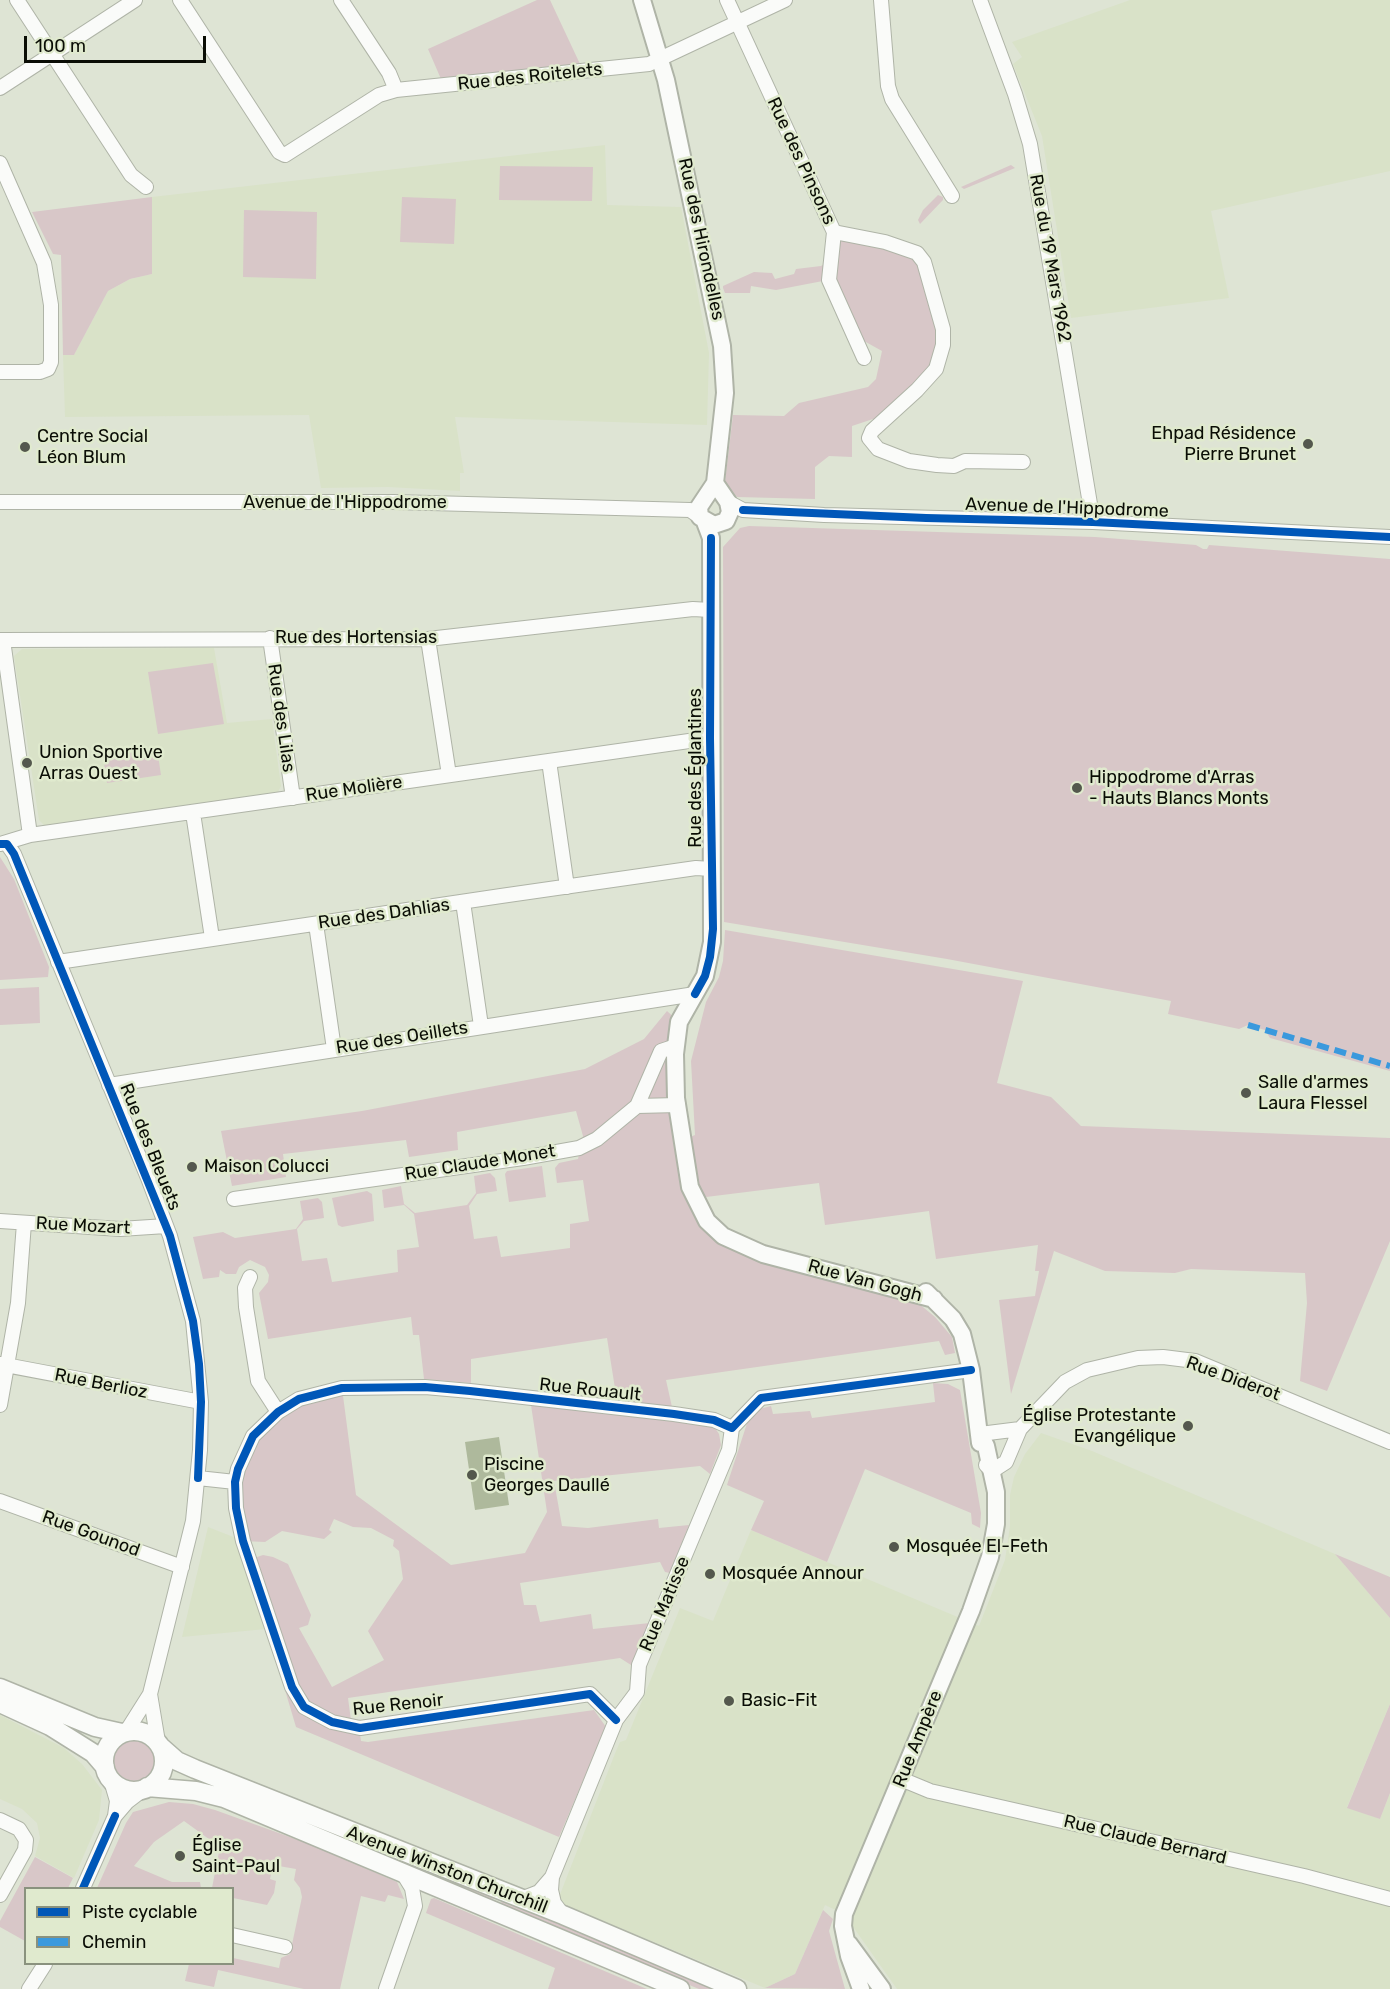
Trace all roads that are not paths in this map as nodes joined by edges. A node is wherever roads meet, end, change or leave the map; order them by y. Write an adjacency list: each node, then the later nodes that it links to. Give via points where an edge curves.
1 (17, 0): 11 (street)
2 (135, 0): 11 (street)
3 (180, 0): 14 (street, Rue des Roitelets, via 279,152 285,155 379,95)
4 (642, 0): 12 (street, Rue des Hirondelles)
5 (728, 0): 10 (street, Rue des Pinsons)
6 (785, 0): 10 (street, Rue des Roitelets)
7 (882, 0): 17 (street, via 892,99)
8 (980, 0): 24 (street, Rue du 19 Mars 1962, via 1030,144)
9 (348, 2): 14 (street)
10 (738, 23): 12 (street, Rue des Roitelets); 18 (street, Rue des Pinsons)
11 (53, 53): 13 (street); 16 (street, via 131,175)
12 (660, 59): 14 (street, Rue des Roitelets, via 602,70); 23 (street, Rue des Hirondelles, via 723,346 725,402)
13 (0, 88)
14 (396, 90)
15 (0, 164): 20 (street, via 44,263 51,305 51,362 48,369 40,372)
16 (146, 187)
17 (952, 196)
18 (834, 232): 19 (street, Rue des Pinsons, via 829,280); 21 (street, via 917,253 924,262 943,329 936,369 872,431 869,438 878,449 923,464)
19 (864, 358)
20 (0, 372)
21 (1023, 462)
22 (0, 502): 23 (street, Avenue de l'Hippodrome, via 347,501)
23 (714, 510): 24 (street, Avenue de l'Hippodrome); 26 (street, Rue des Églantines)
24 (1093, 522): 25 (street, Avenue de l'Hippodrome)
25 (1390, 537)
26 (710, 610): 28 (street, Rue des Hortensias); 30 (street, Rue des Églantines)
27 (270, 638): 28 (street, Rue des Hortensias); 29 (street, Rue des Hortensias); 33 (street, Rue des Lilas)
28 (428, 639): 32 (street)
29 (2, 640): 35 (street)
30 (710, 738): 31 (street, Rue Molière); 37 (street, Rue des Églantines)
31 (549, 760): 32 (street, Rue Molière); 38 (street)
32 (449, 775): 33 (street, Rue Molière)
33 (293, 798): 34 (street, Rue Molière)
34 (193, 813): 35 (street, Rue Molière); 41 (street)
35 (30, 836): 36 (street, Rue Molière)
36 (3, 844): 42 (street, Rue des Bleuets, via 14,854)
37 (711, 869): 38 (street, Rue des Dahlias); 43 (street, Rue des Églantines, via 712,942 705,976)
38 (567, 887): 39 (street, Rue des Dahlias)
39 (463, 902): 40 (street, Rue des Dahlias); 44 (street)
40 (316, 924): 41 (street, Rue des Dahlias); 46 (street)
41 (212, 938): 42 (street, Rue des Dahlias)
42 (58, 962): 47 (street, Rue des Bleuets)
43 (695, 994): 44 (street, Rue des Oeillets); 45 (street, Rue Van Gogh, via 679,1022)
44 (481, 1026): 46 (street, Rue des Oeillets)
45 (676, 1046): 48 (street, Rue Van Gogh); 49 (street, Rue Claude Monet, via 661,1051)
46 (334, 1048): 47 (street, Rue des Oeillets)
47 (109, 1085): 53 (street, Rue des Bleuets)
48 (678, 1105): 49 (street); 55 (street, Rue Van Gogh, via 690,1187 707,1221 723,1236 762,1254)
49 (637, 1106): 50 (street, Rue Claude Monet, via 597,1139 579,1148)
50 (234, 1199)
51 (0, 1221): 52 (street, Rue Mozart)
52 (24, 1222): 53 (street, Rue Mozart, via 120,1229); 56 (street, via 18,1303)
53 (166, 1226): 58 (street, Rue des Bleuets, via 193,1321)
54 (249, 1277): 60 (street, via 246,1307 258,1381)
55 (934, 1299): 57 (street, Rue Ampère, via 962,1334)
56 (4, 1365): 58 (street, Rue Berlioz); 59 (street)
57 (971, 1370): 61 (street, via 761,1398); 63 (street, Rue Ampère)
58 (201, 1402): 66 (street, Rue des Bleuets)
59 (0, 1405)
60 (278, 1412): 61 (street, Rue Rouault, via 299,1399 331,1390 425,1388 674,1414 714,1420); 67 (street, Rue Rouault, via 253,1436)
61 (732, 1428): 73 (street, Rue Matisse, via 729,1450 639,1665 637,1692)
62 (1020, 1429): 63 (street); 64 (street, Rue Diderot, via 1065,1382 1087,1370 1138,1358 1163,1357 1196,1361); 65 (street, Rue Diderot)
63 (980, 1434): 65 (street, Rue Ampère)
64 (1390, 1442)
65 (993, 1464): 77 (street, Rue Ampère, via 992,1539 987,1567)
66 (198, 1478): 67 (street); 69 (street, Rue des Bleuets)
67 (236, 1482): 73 (street, Rue Renoir, via 236,1508 243,1541 292,1688 304,1707 332,1722 360,1728 590,1695)
68 (0, 1501): 69 (street, Rue Gounod)
69 (182, 1567): 71 (street, Rue des Bleuets)
70 (0, 1688): 74 (main road, via 95,1727)
71 (150, 1694): 74 (street, Rue des Bleuets); 75 (street, Rue des Bleuets)
72 (0, 1703): 76 (main road, via 50,1726 93,1753)
73 (616, 1720): 82 (street, Rue Matisse)
74 (124, 1733): 75 (main road, via 145,1733); 76 (main road, via 108,1746)
75 (159, 1744): 78 (main road, via 163,1768); 86 (main road, Avenue Winston Churchill, via 177,1761 195,1769)
76 (107, 1772): 78 (main road, via 127,1789); 79 (street, via 117,1801)
77 (901, 1779): 87 (street, Rue Claude Bernard, via 930,1791); 91 (street, Rue Ampère, via 844,1914)
78 (146, 1788): 79 (street); 81 (main road, Avenue Winston Churchill, via 196,1791 224,1798)
79 (116, 1816): 83 (street)
80 (0, 1820): 85 (street, via 19,1828 26,1840 25,1851)
81 (404, 1875): 84 (main road, Avenue Winston Churchill); 88 (street, via 412,1888)
82 (552, 1877): 86 (street, via 539,1892); 89 (street, via 551,1890)
83 (83, 1887)
84 (433, 1887): 88 (street); 96 (main road, Avenue Winston Churchill)
85 (0, 1895)
86 (522, 1899): 89 (main road, Avenue Winston Churchill)
87 (1390, 1899)
88 (415, 1906): 95 (street)
89 (562, 1916): 97 (main road, Avenue Winston Churchill)
90 (234, 1935): 92 (street)
91 (845, 1937): 98 (street, Rue Ampère); 99 (street)
92 (285, 1947)
93 (44, 1965): 94 (street)
94 (29, 1989)
95 (386, 1989)
96 (680, 1989)
97 (737, 1989)
98 (861, 1989)
99 (882, 1989)

